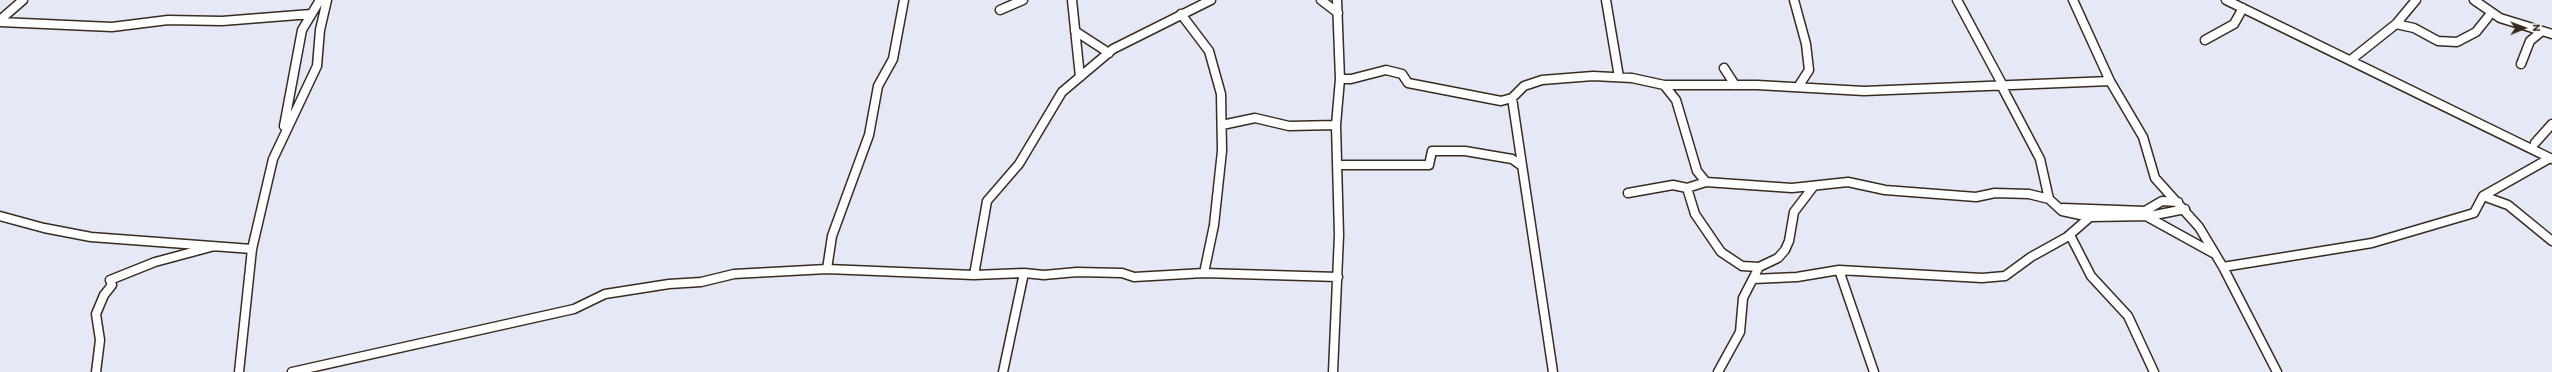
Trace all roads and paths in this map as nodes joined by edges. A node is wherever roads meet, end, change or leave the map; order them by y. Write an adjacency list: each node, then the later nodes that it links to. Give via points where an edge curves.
1 (23, 0): 23 (street)
2 (320, 0): 20 (street)
3 (327, 0): 45 (street, via 320,30 317,66 308,90)
4 (904, 0): 69 (street, via 893,59 878,86 869,135 834,230)
5 (1023, 0): 18 (street)
6 (1072, 0): 25 (street)
7 (1211, 0): 21 (street)
8 (1321, 0): 19 (street)
9 (1337, 0): 19 (street)
10 (1606, 0): 34 (street)
11 (1794, 0): 38 (street, via 1806,44 1809,70)
12 (1956, 0): 37 (street)
13 (2073, 0): 36 (street)
14 (2226, 0): 17 (street)
15 (2416, 0): 24 (street)
16 (2474, 0): 26 (street, via 2493,11 2494,15)
17 (2243, 8): 28 (street, via 2234,24); 30 (street)
18 (1000, 10)
19 (1338, 13): 35 (street)
20 (311, 14): 23 (street, via 222,21 168,20 112,27); 45 (street, via 302,30)
21 (1182, 14): 29 (street); 43 (street, via 1209,51 1221,94)
22 (2488, 17): 24 (street, via 2476,32 2457,42 2438,41 2410,26)
23 (0, 21)
24 (2396, 24): 30 (street)
25 (1075, 31): 29 (street); 33 (street)
26 (2542, 31): 27 (street); 31 (street, via 2530,41)
27 (2552, 34)
28 (2205, 40)
29 (1109, 53): 33 (street)
30 (2352, 60): 47 (street)
31 (2521, 64)
32 (1724, 68): 40 (street)
33 (1080, 77): 73 (street, via 1062,92 1019,164 987,201)
34 (1619, 77): 39 (street); 41 (street, via 1542,80 1524,86)
35 (1340, 79): 41 (street, via 1351,79 1386,70 1402,74 1408,83 1497,101); 44 (street)
36 (2110, 81): 37 (street); 56 (street, via 2143,136 2155,178)
37 (2001, 83): 40 (street, via 1888,91); 55 (street, via 2040,159)
38 (1800, 84)
39 (1664, 85): 40 (street); 50 (street, via 1676,100 1697,171)
40 (1735, 85)
41 (1512, 98): 49 (street)
42 (2552, 124): 46 (street)
43 (1222, 125): 44 (street, via 1255,118 1289,126); 71 (street, via 1214,226)
44 (1336, 125): 48 (street)
45 (282, 136): 65 (street, via 273,159)
46 (2535, 143)
47 (2551, 159): 54 (street)
48 (1338, 164): 49 (street, via 1429,165 1432,151 1459,151 1507,157); 74 (street)
49 (1522, 166): 81 (street)
50 (1706, 182): 51 (street); 52 (street)
51 (1813, 187): 55 (street, via 1848,182 1894,191 1976,197 1994,193 2029,194); 67 (street, via 1794,212 1785,250 1778,258)
52 (1687, 188): 53 (street, via 1673,185); 67 (street, via 1695,214 1721,252 1742,266)
53 (1628, 193)
54 (2483, 196): 63 (street, via 2508,205); 68 (street, via 2474,213 2372,243)
55 (2049, 199): 57 (street)
56 (2178, 202): 57 (street, via 2162,201 2145,211); 58 (street)
57 (2059, 208): 61 (street, via 2071,214)
58 (2185, 209): 60 (street); 66 (street)
59 (0, 216): 64 (street, via 91,237)
60 (2146, 216): 61 (street); 66 (street)
61 (2090, 217): 62 (street)
62 (2070, 235): 70 (street, via 2028,259 2005,276 1982,278); 84 (street, via 2091,276 2127,313)
63 (2552, 241)
64 (215, 246): 65 (street); 76 (street, via 155,262 110,280 112,285 104,295 96,314 100,340)
65 (252, 249): 77 (street)
66 (2213, 253): 68 (street)
67 (1759, 267): 75 (street)
68 (2223, 267): 85 (street)
69 (827, 269): 73 (street); 78 (street, via 734,274 701,282 669,284 606,294 574,309)
70 (1839, 270): 75 (street, via 1797,277); 83 (street)
71 (1204, 272): 72 (street, via 1134,277 1122,273); 74 (street)
72 (1024, 273): 73 (street); 79 (street)
73 (974, 274)
74 (1338, 277): 80 (street)
75 (1753, 279): 82 (street, via 1743,298 1740,332)
76 (96, 372)
77 (239, 372)
78 (292, 372)
79 (1003, 372)
80 (1333, 372)
81 (1553, 372)
82 (1718, 372)
83 (1874, 372)
84 (2154, 372)
85 (2277, 372)

